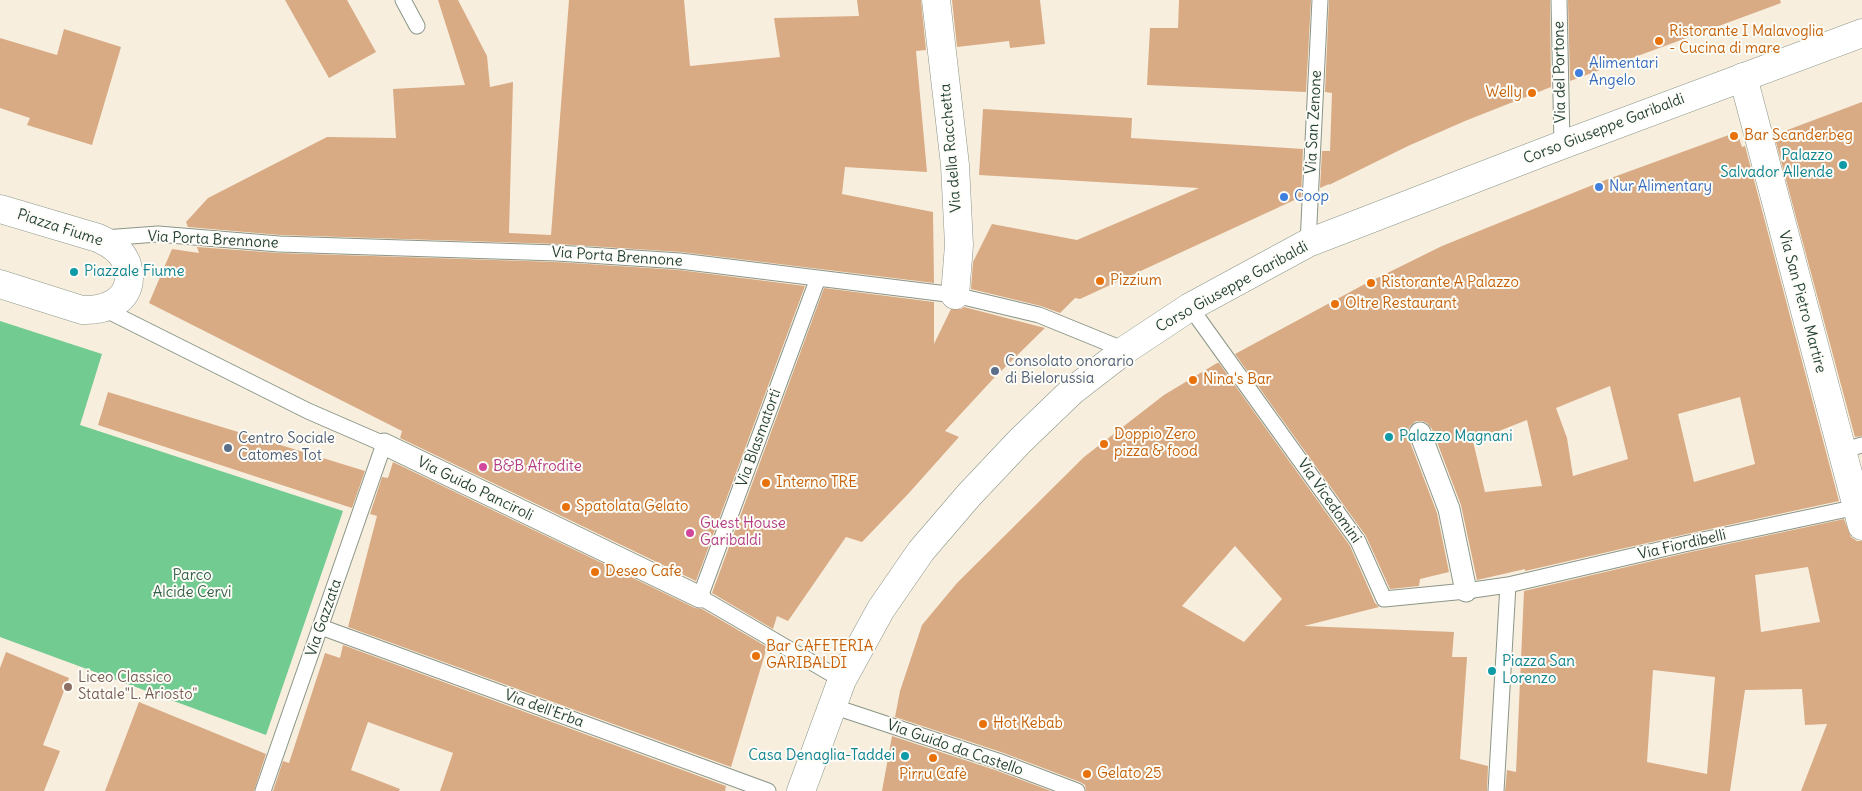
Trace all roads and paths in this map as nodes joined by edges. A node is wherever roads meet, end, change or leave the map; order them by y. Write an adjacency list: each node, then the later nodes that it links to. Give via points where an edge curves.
1 (403, 0): 5 (lane)
2 (936, 0): 14 (street, Via della Racchetta, via 955,165 959,245)
3 (1320, 0): 11 (lane, Via San Zenone)
4 (1559, 0): 8 (lane, Via del Portone)
5 (418, 26)
6 (1862, 34): 7 (street, Corso Giuseppe Garibaldi)
7 (1743, 77): 8 (street, Corso Giuseppe Garibaldi); 20 (street, Via San Pietro Martire)
8 (1562, 145): 11 (street, Corso Giuseppe Garibaldi)
9 (0, 209): 10 (street, Piazza Fiume)
10 (98, 238): 12 (lane, Via Porta Brennone, via 158,234 279,244 556,253 680,261); 16 (street, Piazza Fiume, via 121,254 126,261 129,279 123,297)
11 (1308, 244): 15 (street, Corso Giuseppe Garibaldi)
12 (818, 278): 14 (lane, Via Porta Brennone); 24 (lane, Via Blasmatorti)
13 (0, 284): 16 (street, Piazza Fiume, via 82,310)
14 (955, 296): 17 (lane, Via Porta Brennone, via 1039,315)
15 (1190, 307): 17 (street, Corso Giuseppe Garibaldi); 23 (lane, Via Vicedomini, via 1358,541 1384,599)
16 (102, 308): 19 (lane, Via Guido Panciroli, via 308,411)
17 (1125, 350): 26 (street, Corso Giuseppe Garibaldi, via 1072,392 969,495 921,551 882,609)
18 (1420, 433): 23 (street, via 1449,509)
19 (384, 444): 24 (street, Via Guido Panciroli); 25 (lane, Via Gazzata)
20 (1852, 448): 21 (street, Via San Pietro Martire)
21 (1860, 517): 22 (lane, Via Fiordibelli, via 1684,544)
22 (1508, 585): 23 (lane, Via Vicedomini); 32 (lane)
23 (1466, 592)
24 (700, 597): 26 (lane, Via Guido Panciroli)
25 (321, 627): 28 (lane, Via Gazzata); 29 (lane, Via dell'Erba)
26 (842, 680): 27 (street, Corso Giuseppe Garibaldi)
27 (832, 706): 30 (street, Corso Giuseppe Garibaldi); 31 (lane, Via Guido da Castello)
28 (264, 791)
29 (768, 791)
30 (802, 791)
31 (1077, 791)
32 (1496, 791)

